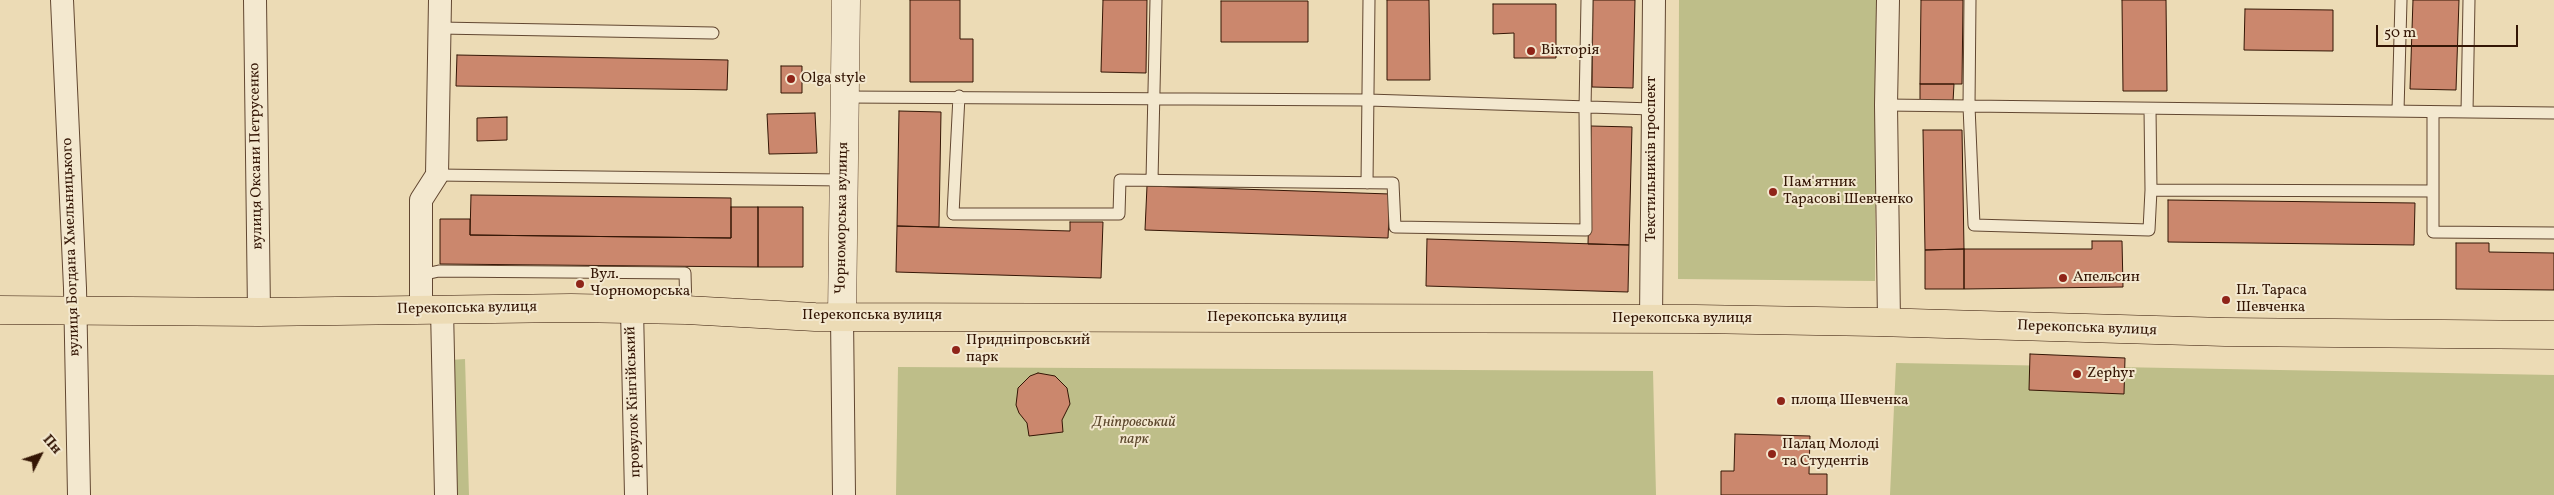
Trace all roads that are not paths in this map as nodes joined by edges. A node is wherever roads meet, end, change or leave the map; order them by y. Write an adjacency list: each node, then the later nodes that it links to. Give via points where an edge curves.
1 (62, 0): 40 (street, вулиця Богдана Хмельницького)
2 (255, 0): 41 (street, вулиця Оксани Петрусенко)
3 (440, 0): 13 (street)
4 (846, 0): 16 (street, Чорноморська вулиця)
5 (1156, 0): 17 (lane)
6 (1369, 0): 18 (lane)
7 (1587, 0): 22 (lane)
8 (1654, 0): 23 (street, Текстильників проспект)
9 (1888, 0): 19 (street)
10 (1970, 0): 20 (lane)
11 (2401, 0): 24 (lane)
12 (2468, 0): 26 (lane)
13 (440, 28): 14 (lane); 28 (street)
14 (713, 33)
15 (959, 96): 16 (lane); 17 (lane); 30 (lane, via 953,214 1119,214 1120,180)
16 (844, 97): 29 (street, Чорноморська вулиця)
17 (1153, 98): 18 (lane); 30 (lane)
18 (1368, 100): 22 (lane); 31 (lane)
19 (1886, 105): 20 (lane); 44 (street)
20 (1969, 106): 21 (lane); 32 (lane, via 1974,225 2149,230)
21 (2150, 108): 24 (lane); 32 (lane)
22 (1585, 109): 23 (lane); 31 (lane, via 1586,230 1395,227 1393,183)
23 (1652, 109): 43 (street, Текстильників проспект)
24 (2398, 111): 25 (lane)
25 (2433, 112): 26 (lane); 33 (lane)
26 (2467, 112): 27 (lane)
27 (2554, 113)
28 (437, 175): 29 (lane); 35 (street, via 421,200)
29 (843, 180): 42 (street, Чорноморська вулиця)
30 (1152, 180): 31 (lane)
31 (1367, 183)
32 (2151, 190): 33 (lane)
33 (2433, 190): 34 (lane, via 2433,232)
34 (2554, 233)
35 (421, 275): 36 (street); 39 (lane, via 439,271 685,274)
36 (431, 309): 37 (main road, Перекопська вулиця); 41 (main road, Перекопська вулиця); 47 (street)
37 (632, 309): 39 (main road, Перекопська вулиця); 48 (street, провулок Кінгійський)
38 (0, 310): 40 (main road, Перекопська вулиця)
39 (686, 310): 42 (main road, Перекопська вулиця)
40 (74, 311): 41 (main road, Перекопська вулиця); 46 (street, вулиця Богдана Хмельницького)
41 (259, 312)
42 (842, 317): 43 (main road, Перекопська вулиця); 49 (street, Чорноморська вулиця)
43 (1651, 319): 44 (main road, Перекопська вулиця)
44 (1889, 322): 45 (main road, Перекопська вулиця, via 2225,332)
45 (2554, 335)
46 (79, 495)
47 (446, 495)
48 (636, 495)
49 (844, 495)

